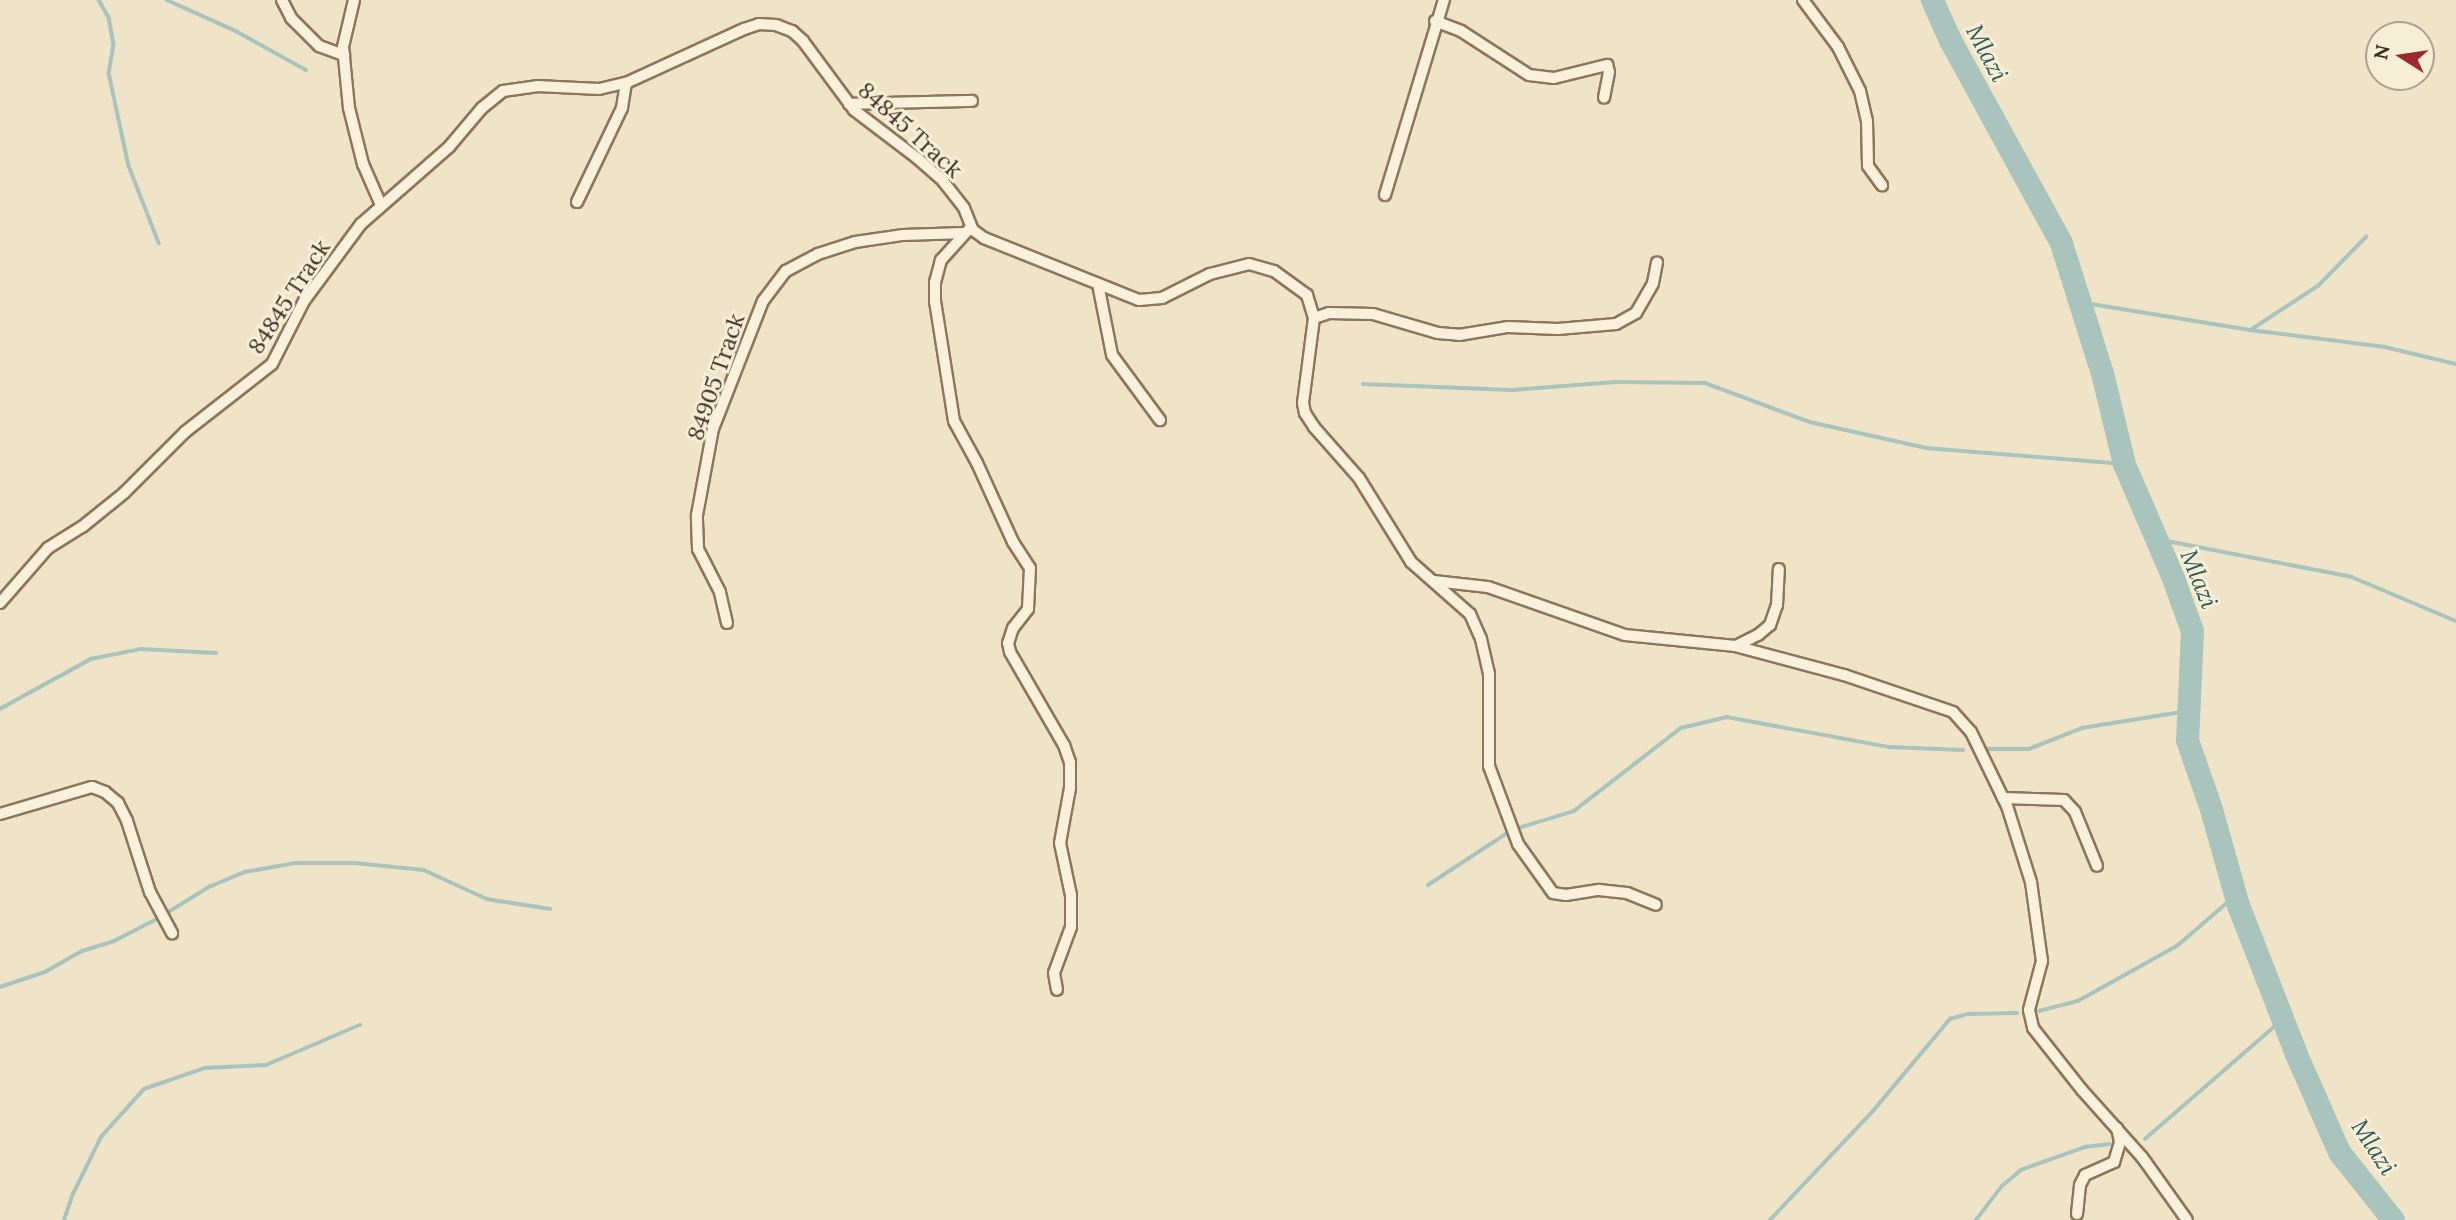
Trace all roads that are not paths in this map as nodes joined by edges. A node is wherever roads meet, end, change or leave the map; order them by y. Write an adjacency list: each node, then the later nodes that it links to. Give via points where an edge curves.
1 (282, 0): 6 (street, via 291,18 318,46)
2 (354, 0): 6 (street)
3 (1444, 0): 5 (street)
4 (1803, 0): 11 (street, via 1838,47 1860,91 1867,121 1868,166)
5 (1436, 22): 8 (street, via 1461,31 1529,75 1554,78 1607,65); 12 (street)
6 (344, 55): 14 (street, via 354,136)
7 (626, 83): 10 (street, 84845 Track, via 744,29 776,25 803,41); 13 (street, via 622,108); 14 (street, 84845 Track, via 598,89 537,86 503,92 482,108 449,147)
8 (1604, 98)
9 (972, 101): 10 (street)
10 (849, 104): 15 (street, 84845 Track, via 943,181 964,208)
11 (1882, 185)
12 (1385, 195)
13 (577, 202)
14 (381, 205): 22 (street, 84845 Track, via 361,224 303,301 272,364 185,432 124,493 48,548)
15 (967, 230): 17 (street); 23 (street, 84905 Track, via 855,242 818,254 786,271 763,301 713,429 697,515 698,549 720,592); 30 (street, via 941,260 935,282 945,376 959,435 1030,568 1028,609 1008,643 1065,745 1072,774 1060,843 1071,895 1070,927 1054,973)
16 (1657, 262): 18 (street, via 1653,284 1636,313 1616,324 1508,327 1459,335 1373,314 1329,313)
17 (1098, 284): 18 (street, via 1151,300 1227,267 1249,264 1292,282 1307,295); 19 (street, via 1112,355)
18 (1314, 318): 21 (street, via 1305,413 1359,478 1411,562)
19 (1160, 420)
20 (1779, 569): 24 (street, via 1777,605 1770,625)
21 (1434, 581): 24 (street, via 1488,587 1625,635); 28 (street, via 1471,614 1481,639 1489,674 1489,766 1518,844 1537,874 1559,895 1627,892)
22 (0, 603)
23 (727, 623)
24 (1735, 646): 25 (street, via 1844,675 1953,712 1971,732)
25 (2003, 798): 27 (street, via 2064,800 2075,812); 31 (street, via 2029,874 2041,944 2042,961 2029,1010 2033,1028)
26 (0, 814): 29 (street, via 92,787 102,791 118,803 127,821 150,892)
27 (2097, 866)
28 (1656, 905)
29 (172, 933)
30 (1057, 990)
31 (2116, 1126): 32 (street, via 2120,1142 2114,1162 2085,1175); 33 (street)
32 (2077, 1214)
33 (2187, 1220)

